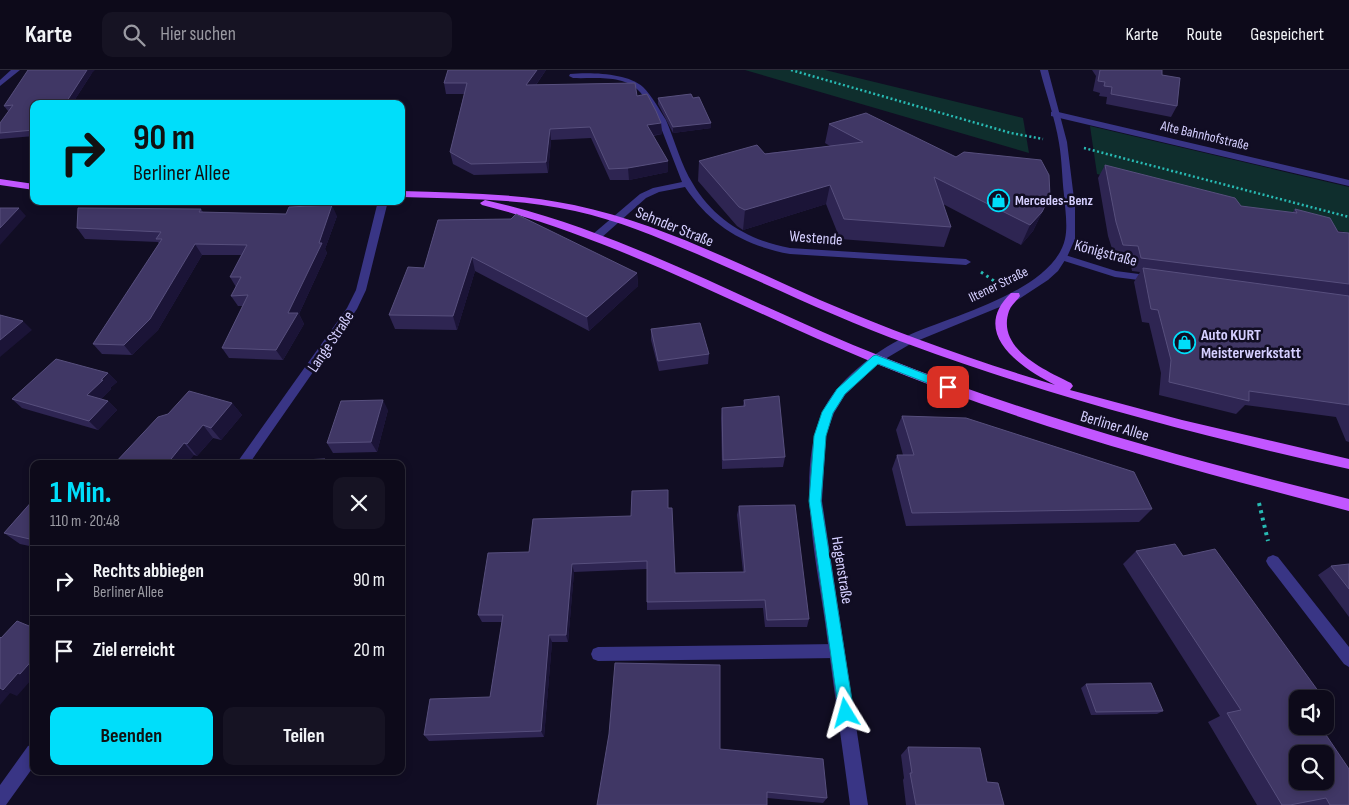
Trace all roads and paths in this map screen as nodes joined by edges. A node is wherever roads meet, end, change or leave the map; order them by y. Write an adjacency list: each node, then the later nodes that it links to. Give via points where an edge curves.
1 (16, 70): 5 (street)
2 (791, 70): 8 (path, via 1011,133)
3 (1044, 70): 6 (street, Iltener Straße)
4 (573, 76): 7 (lane, via 632,82 641,89)
5 (0, 84)
6 (1054, 114): 8 (street, Iltener Straße); 10 (street, Alte Bahnhofstraße)
7 (662, 120): 11 (street, Westende)
8 (1062, 142): 16 (path); 19 (street, Iltener Straße, via 1071,225 1070,239)
9 (0, 182): 12 (main road)
10 (1349, 183)
11 (688, 184): 17 (street, via 643,196); 20 (street, Westende, via 727,228 772,249)
12 (30, 186)
13 (405, 194): 14 (main road, Sehnder Straße)
14 (416, 194): 17 (main road, Sehnder Straße, via 545,202); 18 (main road, Sehnder Straße, via 494,204)
15 (382, 205): 26 (street, Lange Straße, via 361,290 352,309)
16 (1349, 217)
17 (617, 219): 18 (street); 23 (main road, Sehnder Straße)
18 (597, 236): 24 (main road, Sehnder Straße)
19 (1062, 257): 21 (street, Königstraße, via 1115,274); 22 (street, Iltener Straße, via 1044,278)
20 (966, 262): 22 (path)
21 (1164, 280)
22 (1015, 296): 23 (street, Iltener Straße); 25 (main road, via 1003,308 1001,329 1015,353 1039,372)
23 (908, 340): 24 (street, Iltener Straße); 25 (main road, Berliner Allee)
24 (876, 359): 28 (main road, Berliner Allee, via 1049,422); 31 (street, Hagenstraße, via 841,392 828,412 820,436 815,501)
25 (1127, 411): 27 (main road, Berliner Allee)
26 (245, 460)
27 (1349, 464)
28 (1253, 481): 29 (main road, Berliner Allee); 30 (path)
29 (1349, 505)
30 (1273, 561): 33 (street)
31 (838, 651): 32 (lane); 36 (street, Hagenstraße)
32 (598, 654)
33 (1349, 659)
34 (30, 758): 35 (street)
35 (0, 799)
36 (859, 805)

